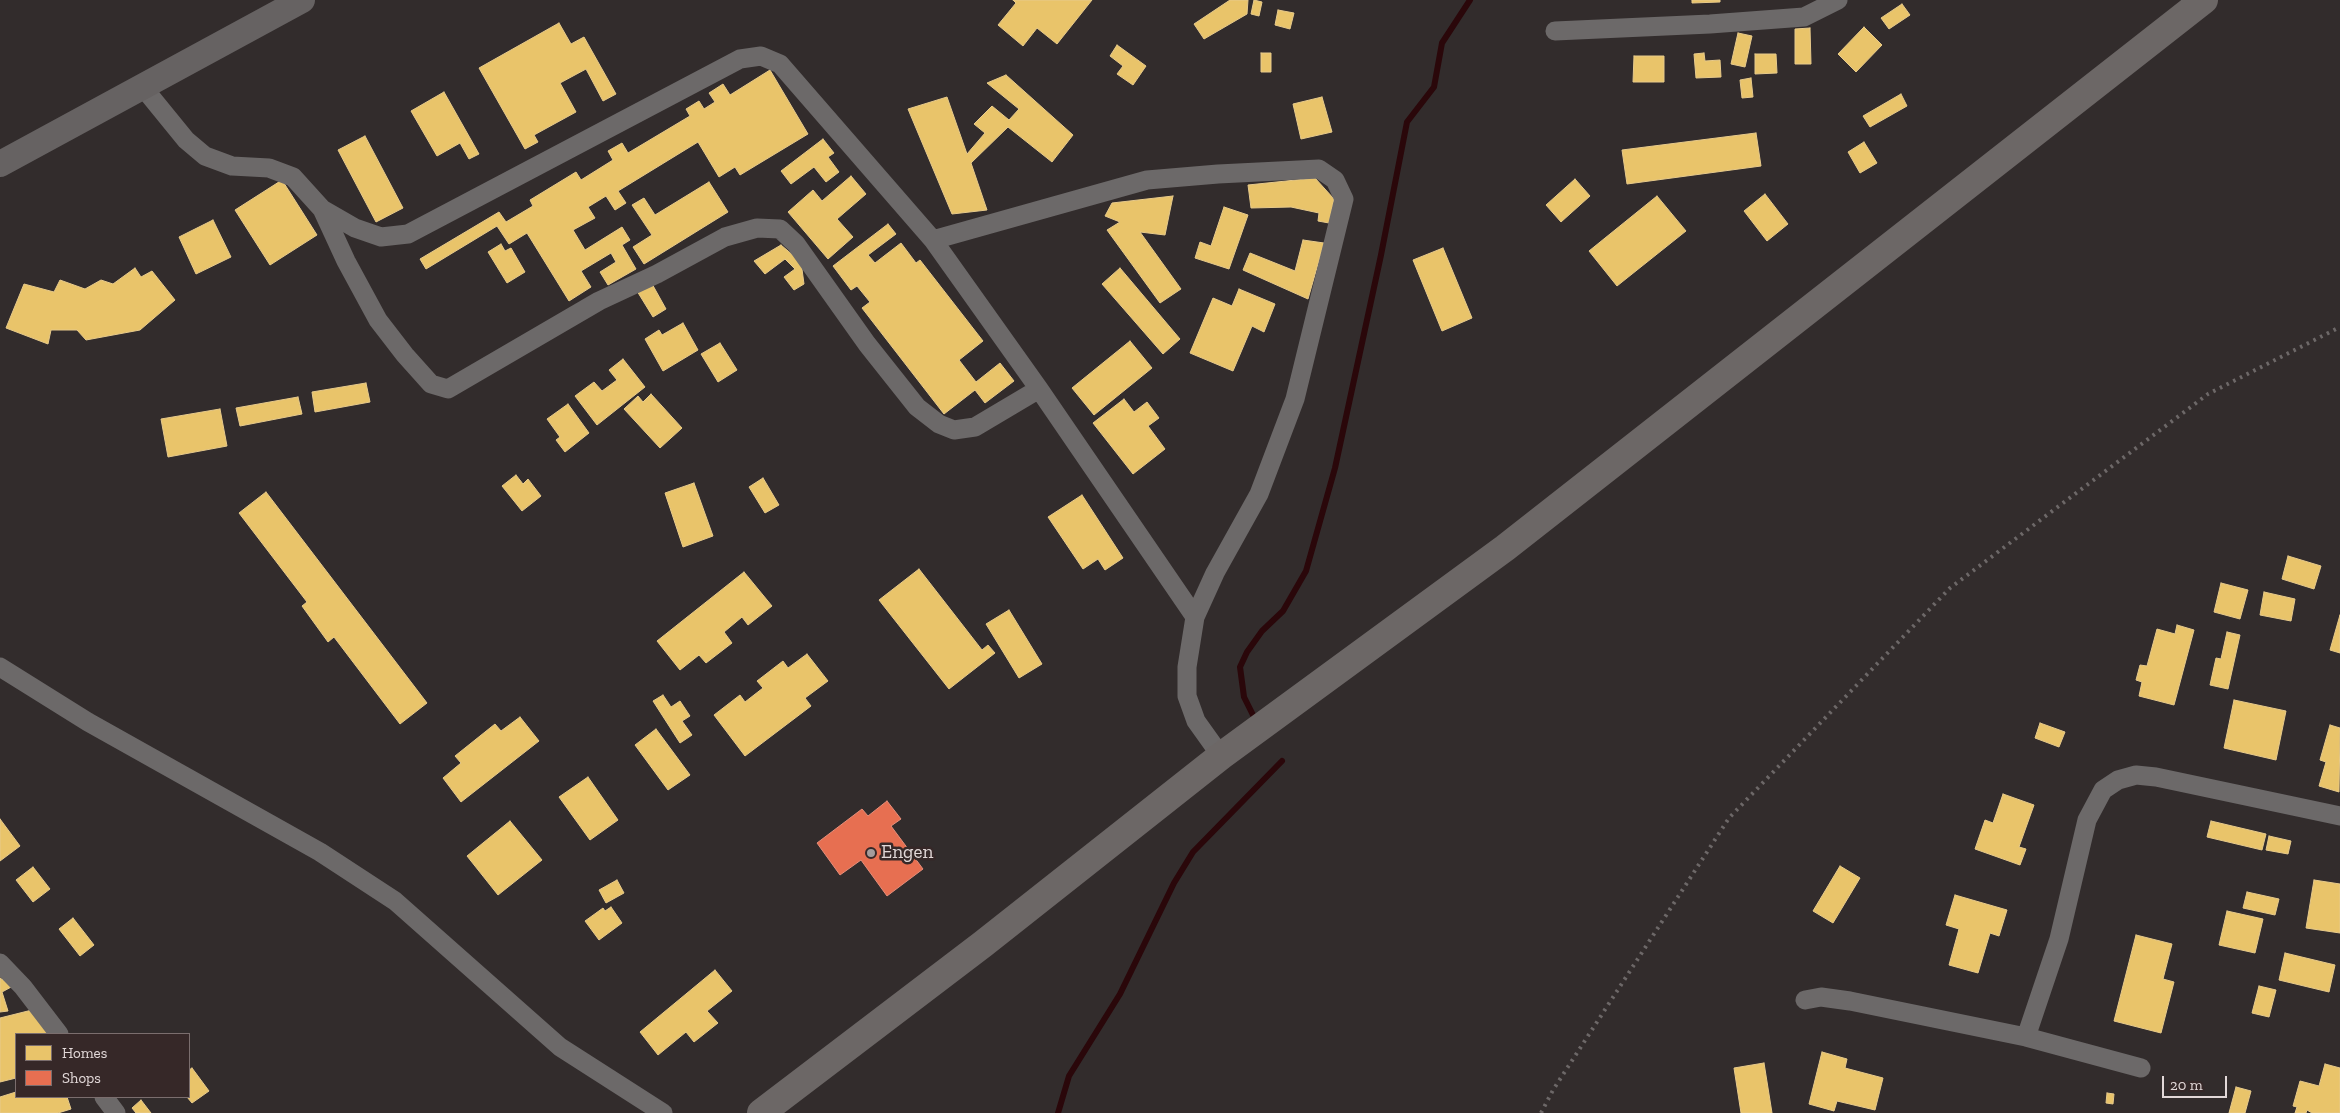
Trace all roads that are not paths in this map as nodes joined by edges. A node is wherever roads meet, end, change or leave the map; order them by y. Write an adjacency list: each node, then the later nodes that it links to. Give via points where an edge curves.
1 (302, 0): 5 (street)
2 (1838, 0): 4 (street, via 1804,17)
3 (2204, 0): 12 (highway, via 1505,548)
4 (1555, 31)
5 (142, 86): 6 (street); 7 (street, via 186,140 205,156 232,166 269,168 293,177)
6 (0, 164)
7 (322, 209): 8 (street, via 355,228 381,237 408,234 740,59 761,56 780,64); 9 (street, via 378,320 432,384 448,389 599,301 725,237 757,228 780,229 796,244 904,391 917,407 939,424 954,430 975,426)
8 (933, 240): 9 (street); 10 (street, via 1147,180 1319,169 1335,180 1344,198 1295,399 1260,494 1215,573)
9 (1039, 389): 10 (street)
10 (1195, 617): 12 (street, via 1187,667 1187,696 1196,721)
11 (0, 667): 21 (street, via 88,722 320,852 395,901 560,1047)
12 (1221, 756): 22 (highway, via 991,938)
13 (2340, 816): 17 (street, via 2156,777 2136,775 2118,780 2103,790 2087,820 2059,939)
14 (0, 963): 16 (street, via 24,987)
15 (1805, 1000): 17 (street, via 1820,997 1850,1001)
16 (58, 1033)
17 (2026, 1037): 18 (street)
18 (2142, 1068)
19 (105, 1098): 20 (street)
20 (116, 1113)
21 (663, 1113)
22 (761, 1113)

